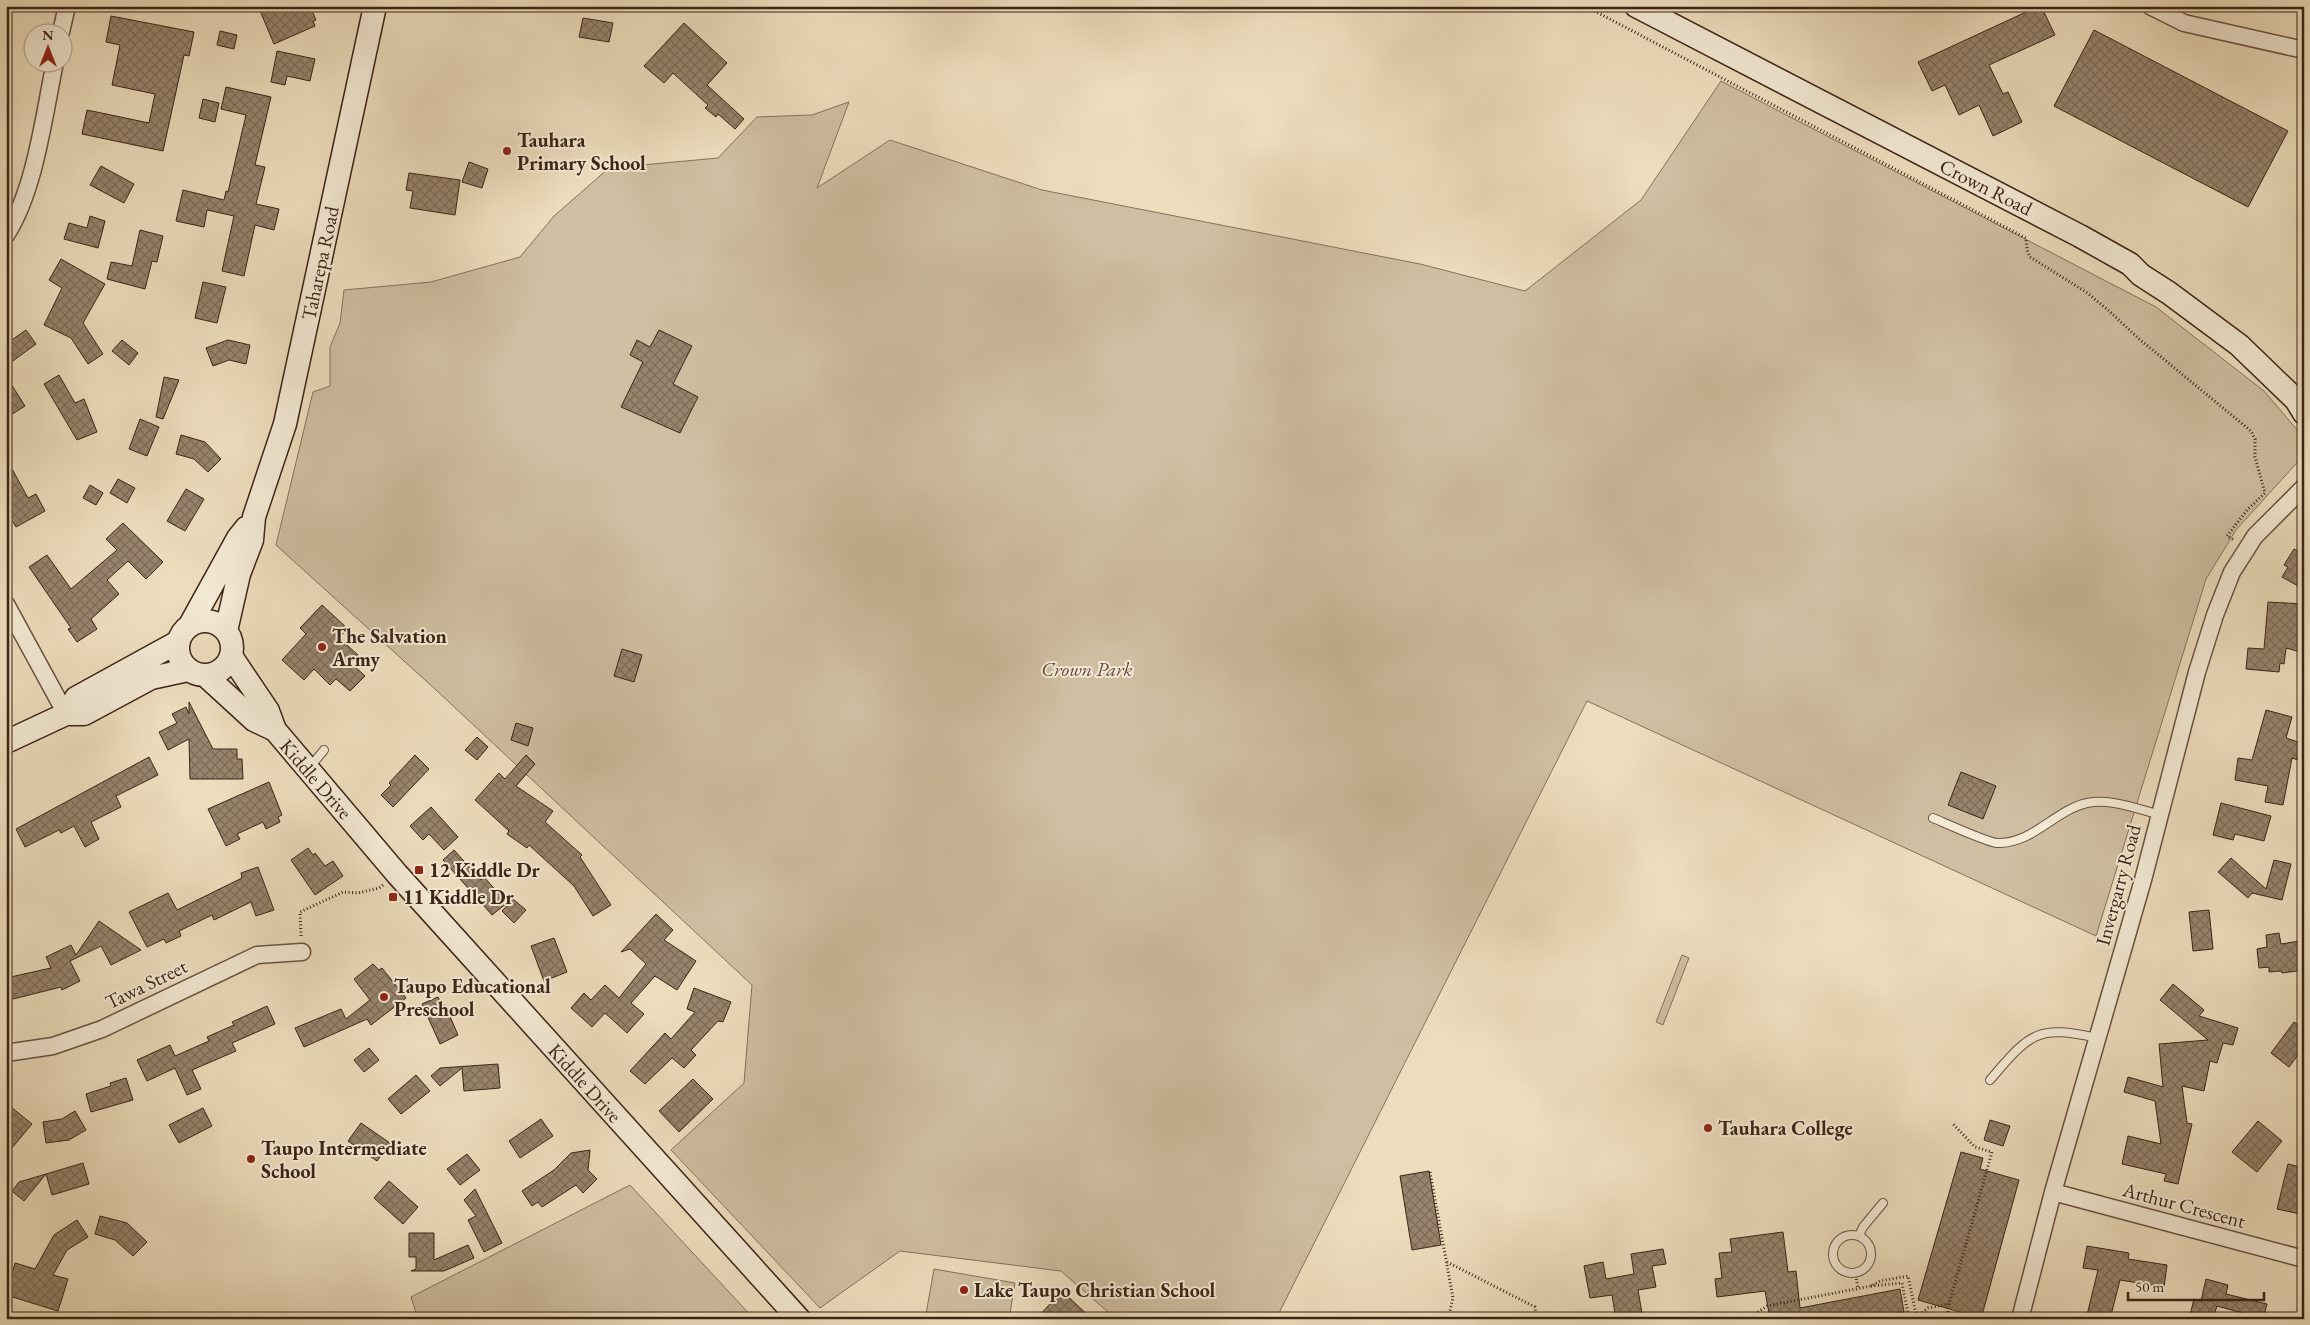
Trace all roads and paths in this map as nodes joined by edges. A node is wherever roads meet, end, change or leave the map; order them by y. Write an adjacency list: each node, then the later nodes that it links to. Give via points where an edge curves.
1 (67, 6): 6 (street)
2 (375, 6): 12 (street, Taharepa Road, via 285,424)
3 (1585, 6): 13 (path, via 2026,238 2030,257 2086,292 2251,431 2265,493 2228,536)
4 (1636, 6): 10 (street, Crown Road, via 2130,264 2239,345 2296,400)
5 (2150, 6): 7 (street, via 2184,23)
6 (63, 22)
7 (2304, 50)
8 (53, 72): 9 (street, via 28,185)
9 (6, 236)
10 (2304, 412)
11 (2304, 488): 13 (street, Invergarry Road, via 2255,536)
12 (254, 518): 15 (street, Taharepa Road, via 252,540 239,574); 16 (street, Taharepa Road, via 238,538)
13 (2248, 548): 24 (street, Invergarry Road, via 2232,572 2215,615)
14 (6, 604): 19 (street)
15 (226, 632): 16 (street, via 220,626 205,621); 17 (street, Taharepa Road)
16 (184, 634): 18 (street, via 179,658); 19 (street, via 76,698)
17 (231, 656): 18 (street, via 221,670); 20 (street, Kiddle Drive, via 268,711)
18 (197, 673): 19 (street, via 151,678 84,714); 20 (street, Kiddle Drive, via 254,720)
19 (66, 714): 21 (street)
20 (274, 730): 23 (street, Kiddle Drive)
21 (6, 742)
22 (324, 750): 23 (lane)
23 (308, 769): 26 (street, Kiddle Drive)
24 (2158, 814): 25 (lane, via 2109,803 2088,802 2066,811 2038,831 1996,843); 28 (street, Invergarry Road, via 2143,880)
25 (1933, 818)
26 (397, 874): 27 (path, via 379,888 358,893 343,892 300,912); 43 (street, Kiddle Drive)
27 (302, 952): 29 (street, Tawa Street, via 256,954 102,1029 53,1046)
28 (2097, 1038): 30 (lane, via 2063,1032 2030,1038); 33 (street, Invergarry Road)
29 (6, 1053)
30 (1990, 1080)
31 (1952, 1123): 41 (path, via 1975,1147 1992,1152)
32 (1430, 1172): 37 (path)
33 (2054, 1192): 36 (street, Arthur Crescent); 52 (street, Invergarry Road)
34 (1883, 1203): 35 (lane)
35 (1859, 1236): 38 (lane, via 1868,1244 1871,1256 1866,1267); 38 (lane, via 1840,1238 1833,1249 1838,1266)
36 (2304, 1259)
37 (1447, 1261): 44 (path, via 1454,1298); 45 (path, via 1534,1307)
38 (1855, 1272): 40 (path)
39 (1871, 1286): 40 (path); 49 (path, via 1902,1283); 50 (path, via 1908,1276)
40 (1858, 1288): 42 (path, via 1767,1306)
41 (1949, 1304): 50 (path, via 1928,1308); 51 (path)
42 (1752, 1317): 48 (path)
43 (799, 1319)
44 (1448, 1319)
45 (1536, 1319)
46 (1584, 1319): 47 (path)
47 (1597, 1319)
48 (1735, 1319)
49 (1909, 1319)
50 (1915, 1319)
51 (1947, 1319)
52 (2020, 1319)

